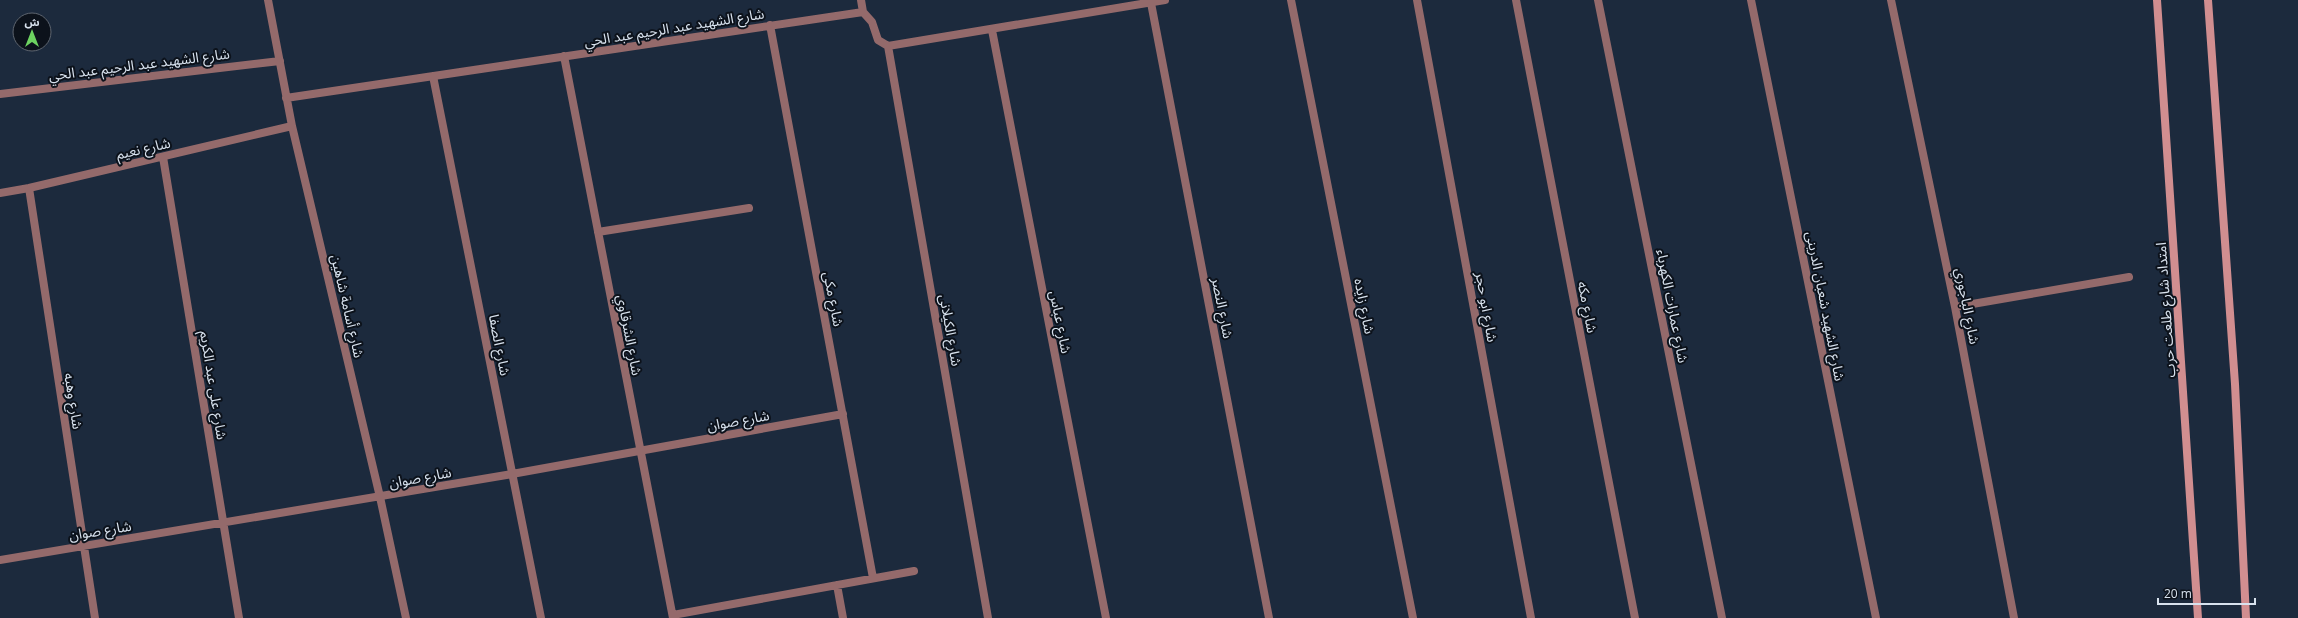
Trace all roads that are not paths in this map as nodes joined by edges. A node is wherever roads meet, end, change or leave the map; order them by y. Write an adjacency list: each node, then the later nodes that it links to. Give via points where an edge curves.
1 (268, 0): 18 (street, شارع أسامة شاهين)
2 (861, 0): 13 (street)
3 (1165, 0): 12 (street)
4 (1291, 0): 49 (street, شارع زايده)
5 (1417, 0): 50 (street, شارع ابو حجر)
6 (1516, 0): 51 (street, شارع مكه)
7 (1598, 0): 52 (street, شارع عمارات الكهرباء)
8 (1751, 0): 53 (street, شارع الشهيد شعبان الدرينى)
9 (1891, 0): 29 (street, شارع الباجوري)
10 (2157, 0): 55 (main road, امتداد شارع طلعت حرب)
11 (2208, 0): 56 (main road, via 2235,384)
12 (1151, 3): 15 (street); 48 (street, شارع النصر)
13 (863, 12): 14 (street, شارع الشهيد عبد الرحيم عبد الحي); 16 (street, via 872,22 878,40)
14 (770, 25): 17 (street, شارع الشهيد عبد الرحيم عبد الحي); 30 (street, شارع مكى)
15 (992, 30): 16 (street); 47 (street, شارع عباس)
16 (888, 46): 46 (street, شارع الكيلانى)
17 (564, 56): 19 (street, شارع الشهيد عبد الرحيم عبد الحي); 27 (street, شارع الشرقاوي)
18 (280, 61): 20 (street, شارع الشهيد عبد الرحيم عبد الحي); 21 (street, شارع أسامة شاهين)
19 (433, 76): 21 (street, شارع الشهيد عبد الرحيم عبد الحي); 32 (street, شارع الصفا)
20 (0, 94)
21 (286, 98): 22 (street, شارع أسامة شاهين)
22 (292, 126): 23 (street, شارع نعيم); 33 (street, شارع أسامة شاهين)
23 (163, 157): 24 (street, شارع نعيم); 34 (street, شارع على عبد الكريم)
24 (29, 188): 25 (street, شارع نعيم); 35 (street, شارع وهبه)
25 (0, 193)
26 (749, 208): 27 (street)
27 (598, 232): 31 (street, شارع الشرقاوي)
28 (2129, 277): 29 (street)
29 (1955, 307): 54 (street, شارع الباجوري)
30 (843, 414): 31 (street, شارع صوان); 38 (street, شارع مكى)
31 (639, 451): 32 (street, شارع صوان); 40 (street, شارع الشرقاوي)
32 (512, 474): 33 (street, شارع صوان); 44 (street, شارع الصفا)
33 (380, 497): 34 (street, شارع صوان); 43 (street, شارع أسامة شاهين)
34 (223, 524): 35 (street, شارع صوان); 42 (street, شارع على عبد الكريم)
35 (84, 546): 36 (street, شارع صوان); 41 (street, شارع وهبه)
36 (0, 560)
37 (914, 571): 38 (street)
38 (873, 578): 39 (street)
39 (838, 585): 40 (street); 45 (street)
40 (673, 616)
41 (95, 618)
42 (239, 618)
43 (406, 618)
44 (541, 618)
45 (843, 618)
46 (988, 618)
47 (1106, 618)
48 (1269, 618)
49 (1414, 618)
50 (1531, 618)
51 (1635, 618)
52 (1722, 618)
53 (1876, 618)
54 (2014, 618)
55 (2198, 618)
56 (2246, 618)

